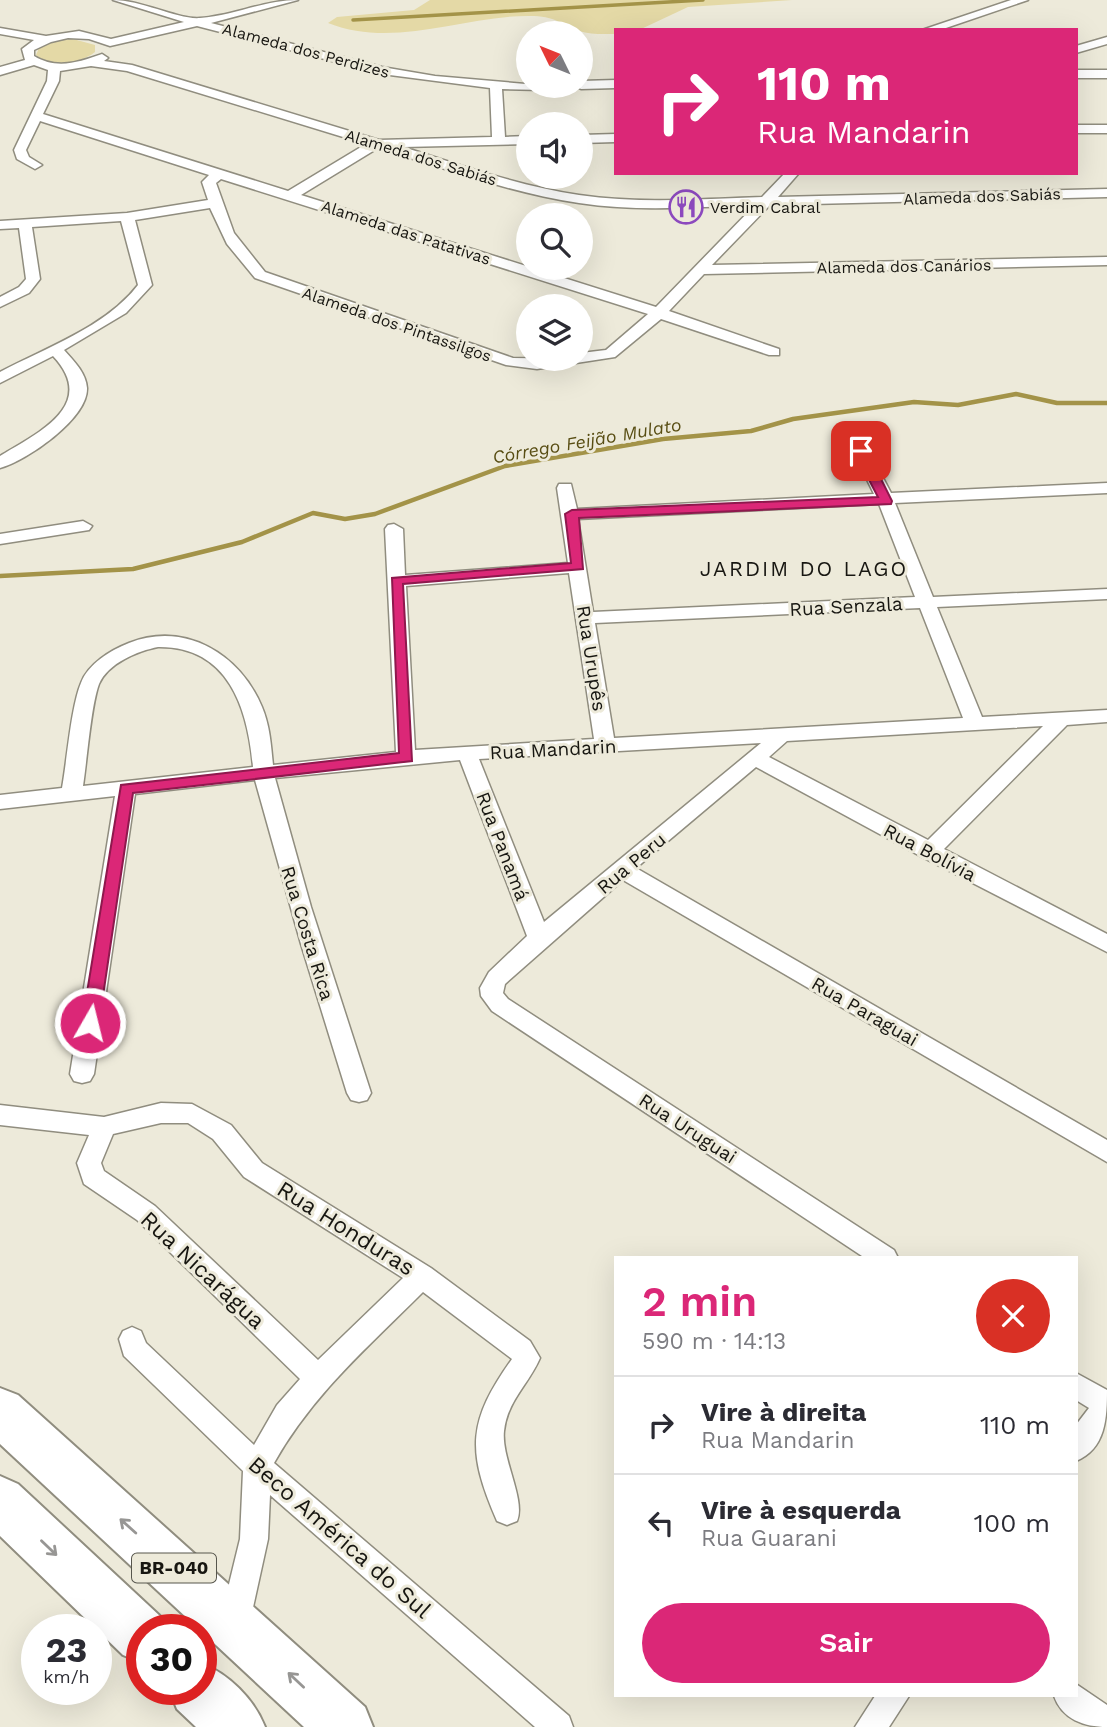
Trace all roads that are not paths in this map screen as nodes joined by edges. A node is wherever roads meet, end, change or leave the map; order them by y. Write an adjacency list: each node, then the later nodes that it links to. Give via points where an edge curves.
1 (119, 0): 4 (street, Alameda dos Perdizes)
2 (292, 0): 4 (street)
3 (1022, 0): 5 (street)
4 (199, 22): 7 (street); 9 (street, Alameda dos Perdizes)
5 (934, 28)
6 (0, 31): 8 (street)
7 (149, 34): 9 (street); 12 (street)
8 (16, 36): 10 (street); 14 (street)
9 (254, 37): 27 (street, Alameda dos Perdizes, via 382,71)
10 (46, 39): 12 (street, via 90,35); 14 (street)
11 (1107, 40): 13 (street)
12 (110, 43): 15 (street, via 111,50)
13 (1078, 49)
14 (32, 55): 17 (street); 19 (street); 21 (street)
15 (104, 57): 16 (street); 18 (street, Alameda dos Sabiás)
16 (91, 63): 18 (street, Alameda dos Sabiás); 20 (street)
17 (0, 65)
18 (120, 66): 36 (street, Alameda dos Sabiás)
19 (54, 67): 20 (street); 24 (street)
20 (69, 67): 24 (street)
21 (0, 71)
22 (1107, 74): 23 (street)
23 (1078, 75)
24 (53, 81): 29 (street)
25 (614, 84): 26 (street)
26 (593, 85)
27 (496, 87): 28 (street, Alameda dos Perdizes); 34 (street)
28 (516, 87)
29 (36, 116): 37 (street, via 20,150 23,159); 38 (street, Alameda das Patativas)
30 (1078, 129): 31 (street)
31 (1107, 129)
32 (614, 138): 33 (street)
33 (593, 139)
34 (499, 140): 35 (street); 36 (street)
35 (516, 140)
36 (376, 144): 41 (street); 42 (street, Alameda dos Sabiás, via 579,199 641,204)
37 (35, 165)
38 (218, 174): 41 (street, Alameda das Patativas); 43 (street, Alameda dos Pintassilgos, via 209,182)
39 (791, 175): 42 (street, Alameda dos Pintassilgos)
40 (1107, 193): 42 (street, Alameda dos Sabiás)
41 (290, 196): 50 (street, Alameda das Patativas)
42 (763, 202): 48 (street, Alameda dos Pintassilgos)
43 (215, 204): 44 (street); 50 (street, Alameda dos Pintassilgos, via 230,241 260,275 511,362 537,364 610,354)
44 (127, 217): 45 (street); 51 (street, via 145,285 142,291 120,311)
45 (25, 223): 46 (street); 49 (street, via 33,278 24,290)
46 (0, 225)
47 (1107, 261): 48 (street, Alameda dos Canários)
48 (701, 270): 50 (street, Alameda dos Pintassilgos)
49 (0, 303)
50 (659, 313): 52 (street, Alameda das Patativas)
51 (54, 348): 53 (street); 55 (street, via 76,375 75,402 59,427)
52 (774, 352)
53 (0, 378)
54 (861, 451): 58 (street)
55 (0, 463)
56 (565, 488): 59 (street, Rua Urupês)
57 (1107, 488): 58 (street)
58 (886, 501): 59 (street); 66 (street)
59 (572, 514): 63 (street, Rua Urupês)
60 (83, 526): 62 (street)
61 (394, 529): 64 (street)
62 (0, 539)
63 (578, 567): 64 (street); 67 (street, Rua Urupês)
64 (396, 581): 74 (street)
65 (1107, 594): 66 (street, Rua Senzala)
66 (924, 603): 67 (street, Rua Senzala); 70 (street)
67 (585, 618): 72 (street, Rua Urupês)
68 (1107, 716): 69 (street, Rua Mandarin)
69 (1061, 719): 70 (street, Rua Mandarin); 80 (street)
70 (974, 722): 71 (street, Rua Mandarin)
71 (781, 736): 72 (street, Rua Mandarin); 75 (street, Rua Peru)
72 (605, 746): 73 (street, Rua Mandarin)
73 (467, 754): 74 (street, Rua Mandarin); 82 (street, Rua Panamá)
74 (407, 757): 76 (street, Rua Mandarin)
75 (755, 758): 80 (street, Rua Bolívia); 81 (street, Rua Peru)
76 (262, 772): 77 (street, Rua Mandarin); 78 (street, Rua Costa Rica, via 260,721 235,678 204,651 174,642 153,643 112,658 97,669 90,683); 86 (street, Rua Costa Rica, via 309,942)
77 (126, 788): 78 (street, Rua Mandarin); 85 (street)
78 (71, 795): 79 (street, Rua Mandarin)
79 (0, 802)
80 (929, 852): 83 (street, Rua Bolívia)
81 (623, 870): 82 (street, Rua Peru); 89 (street, Rua Paraguai)
82 (539, 938): 84 (street, Rua Peru, via 497,978)
83 (1107, 944)
84 (492, 996): 90 (street, Rua Uruguai)
85 (82, 1074)
86 (359, 1093)
87 (0, 1115): 88 (street, Rua Honduras)
88 (104, 1127): 91 (street, Rua Honduras, via 161,1113 192,1114 222,1132 253,1170); 93 (street, Rua Nicarágua, via 89,1163 93,1177 146,1213)
89 (1107, 1152)
90 (882, 1256)
91 (422, 1276): 93 (street); 100 (street, Rua Honduras, via 527,1358 500,1398 487,1444)
92 (132, 1339): 98 (street, Beco América do Sul, via 133,1348)
93 (318, 1378): 98 (street, via 287,1414)
94 (1078, 1386): 95 (street)
95 (1107, 1405): 97 (street)
96 (0, 1411): 102 (highway, BR-040, one-way to 96)
97 (1078, 1445)
98 (257, 1466): 102 (street, via 254,1539); 109 (street, Beco América do Sul)
99 (0, 1501): 101 (highway, one-way to 101)
100 (507, 1511)
101 (126, 1621)
102 (235, 1623): 108 (highway, BR-040, one-way to 102)
103 (893, 1697): 110 (street)
104 (1070, 1697): 106 (street)
105 (214, 1705): 107 (highway)
106 (1107, 1724)
107 (237, 1727)
108 (345, 1727)
109 (558, 1727)
110 (870, 1727)

